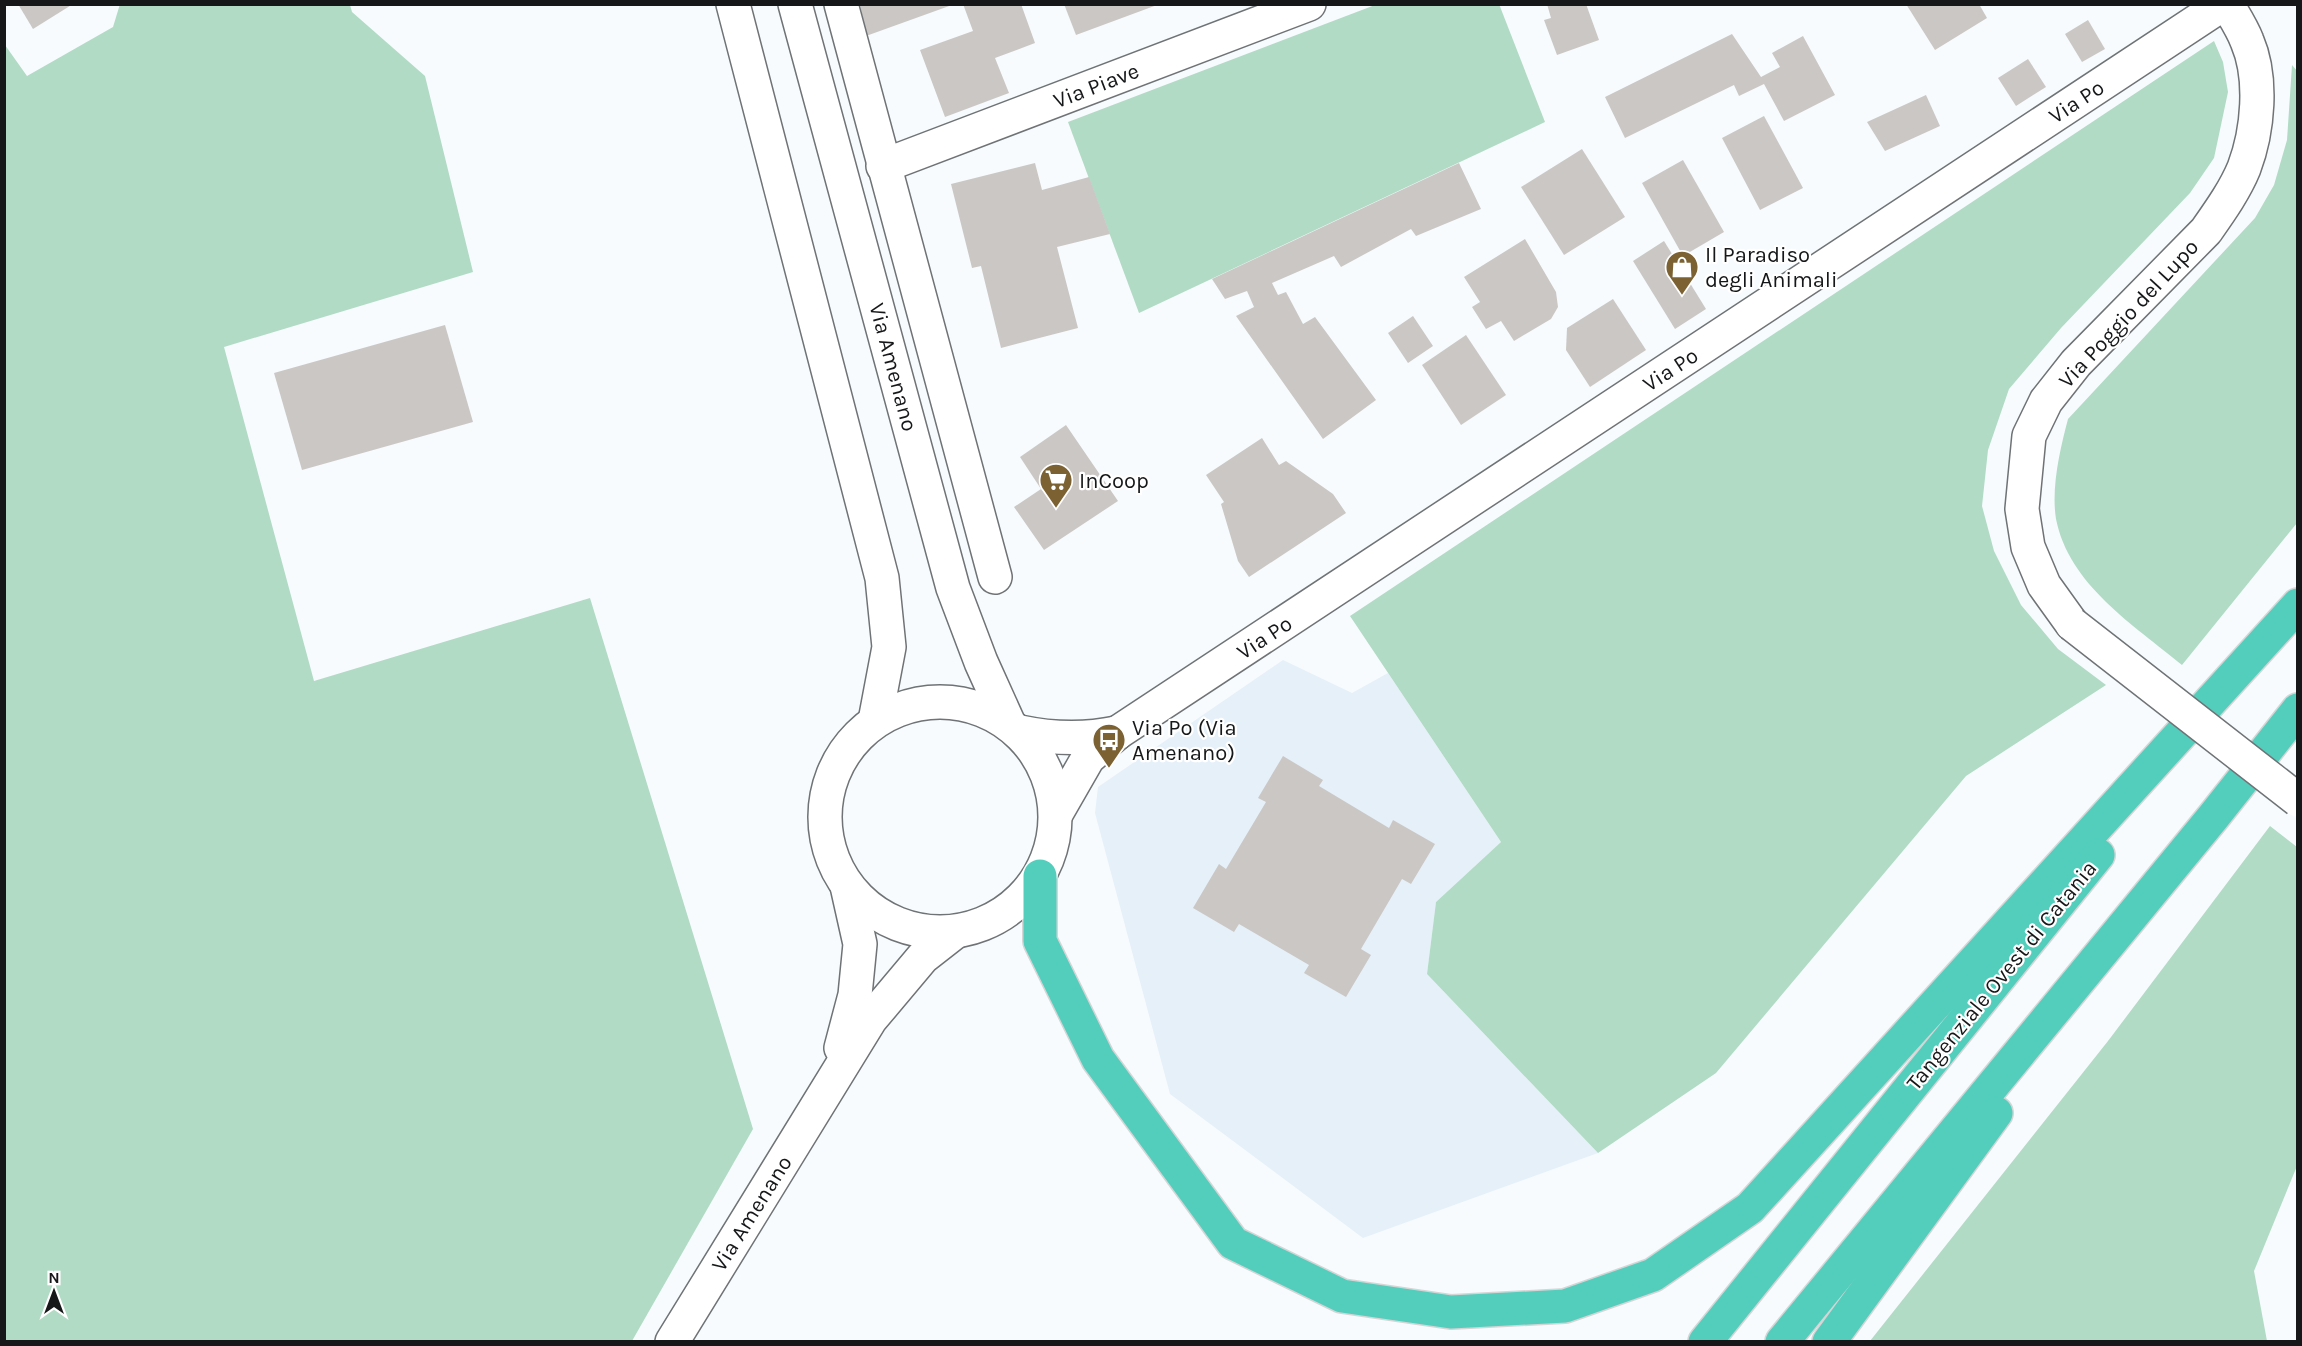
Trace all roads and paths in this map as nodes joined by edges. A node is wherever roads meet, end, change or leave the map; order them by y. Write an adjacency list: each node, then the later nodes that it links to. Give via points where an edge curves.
1 (733, 4): 11 (street, via 882,578 889,647)
2 (795, 4): 12 (street, Via Amenano, via 953,588 981,662)
3 (841, 4): 7 (street)
4 (1309, 4): 7 (street, Via Piave)
5 (2223, 4): 13 (street, Via Po)
6 (2227, 4): 14 (street, Via Poggio del Lupo, bridge, via 2248,42 2256,83 2254,129 2244,168 2206,231 2076,363 2046,401 2029,436 2022,508 2028,547 2044,585 2072,624)
7 (883, 166): 8 (street)
8 (995, 576)
9 (2298, 607): 17 (highway, via 1750,1208 1653,1275 1565,1306 1451,1312 1342,1296 1233,1243 1098,1059 1040,941); 22 (highway, Tangenziale Ovest di Catania)
10 (2298, 710): 16 (highway)
11 (875, 721): 12 (street, via 901,708 938,702 984,710); 18 (street, via 852,742 835,768 826,798 829,849)
12 (1014, 728): 13 (street, via 1058,739); 15 (street, via 1035,749 1050,778)
13 (1117, 733): 15 (street, Via Po, via 1088,758)
14 (2298, 800)
15 (1057, 812): 17 (street, via 1053,845)
16 (2214, 816): 23 (highway); 24 (highway)
17 (1041, 876): 19 (street, via 1020,902 990,922)
18 (847, 886): 19 (street, via 885,919 919,931); 20 (street, via 860,944 855,995)
19 (955, 932): 20 (street, Via Amenano, via 922,957 870,1020)
20 (830, 1084): 21 (street, Via Amenano)
21 (672, 1341)
22 (1705, 1341)
23 (1782, 1341)
24 (1829, 1341)

